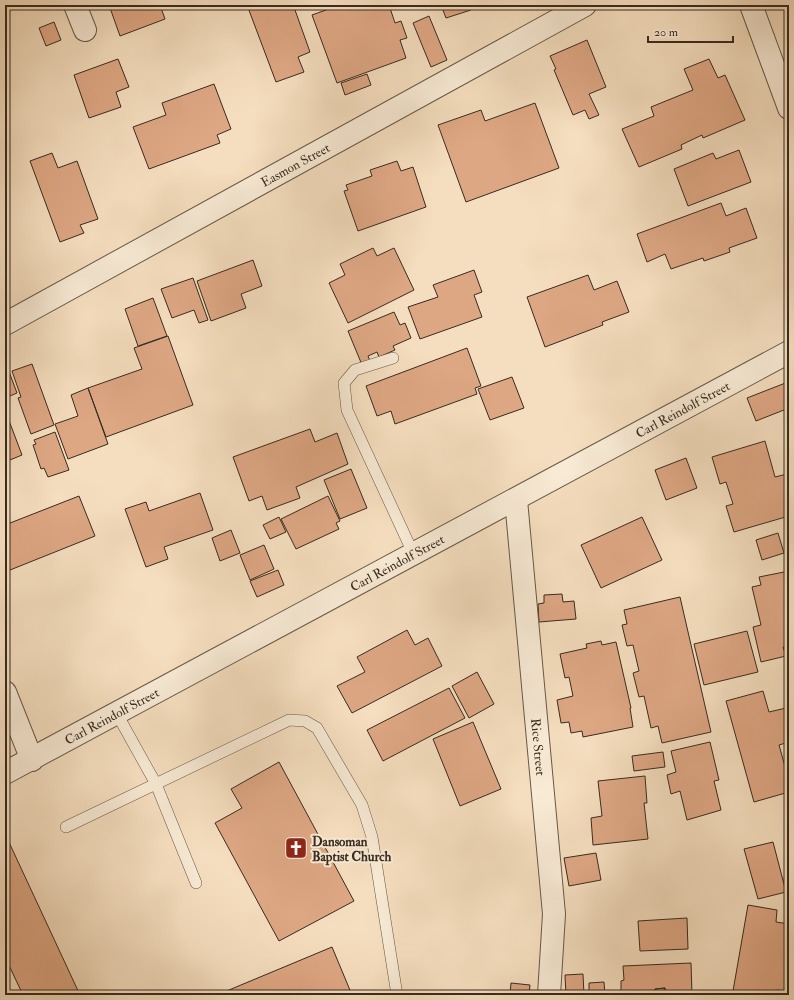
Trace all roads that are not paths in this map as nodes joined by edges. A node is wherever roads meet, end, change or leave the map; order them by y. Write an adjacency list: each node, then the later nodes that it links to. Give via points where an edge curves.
1 (76, 5): 4 (street)
2 (585, 5): 6 (street, Easmon Street)
3 (750, 5): 5 (street)
4 (85, 30)
5 (789, 108)
6 (5, 324)
7 (789, 352): 9 (street, Carl Reindolf Street)
8 (393, 358): 10 (lane, via 355,370 344,383 344,395 347,410)
9 (516, 500): 10 (street, Carl Reindolf Street); 19 (street, Rice Street, via 554,914)
10 (414, 555): 12 (street, Carl Reindolf Street)
11 (5, 692): 13 (street)
12 (117, 714): 13 (street, Carl Reindolf Street); 15 (lane)
13 (32, 760): 14 (street, Carl Reindolf Street)
14 (5, 773)
15 (156, 784): 16 (lane); 17 (lane); 18 (lane, via 289,720 305,721 317,728 362,806 372,837)
16 (66, 827)
17 (196, 882)
18 (397, 995)
19 (549, 995)

